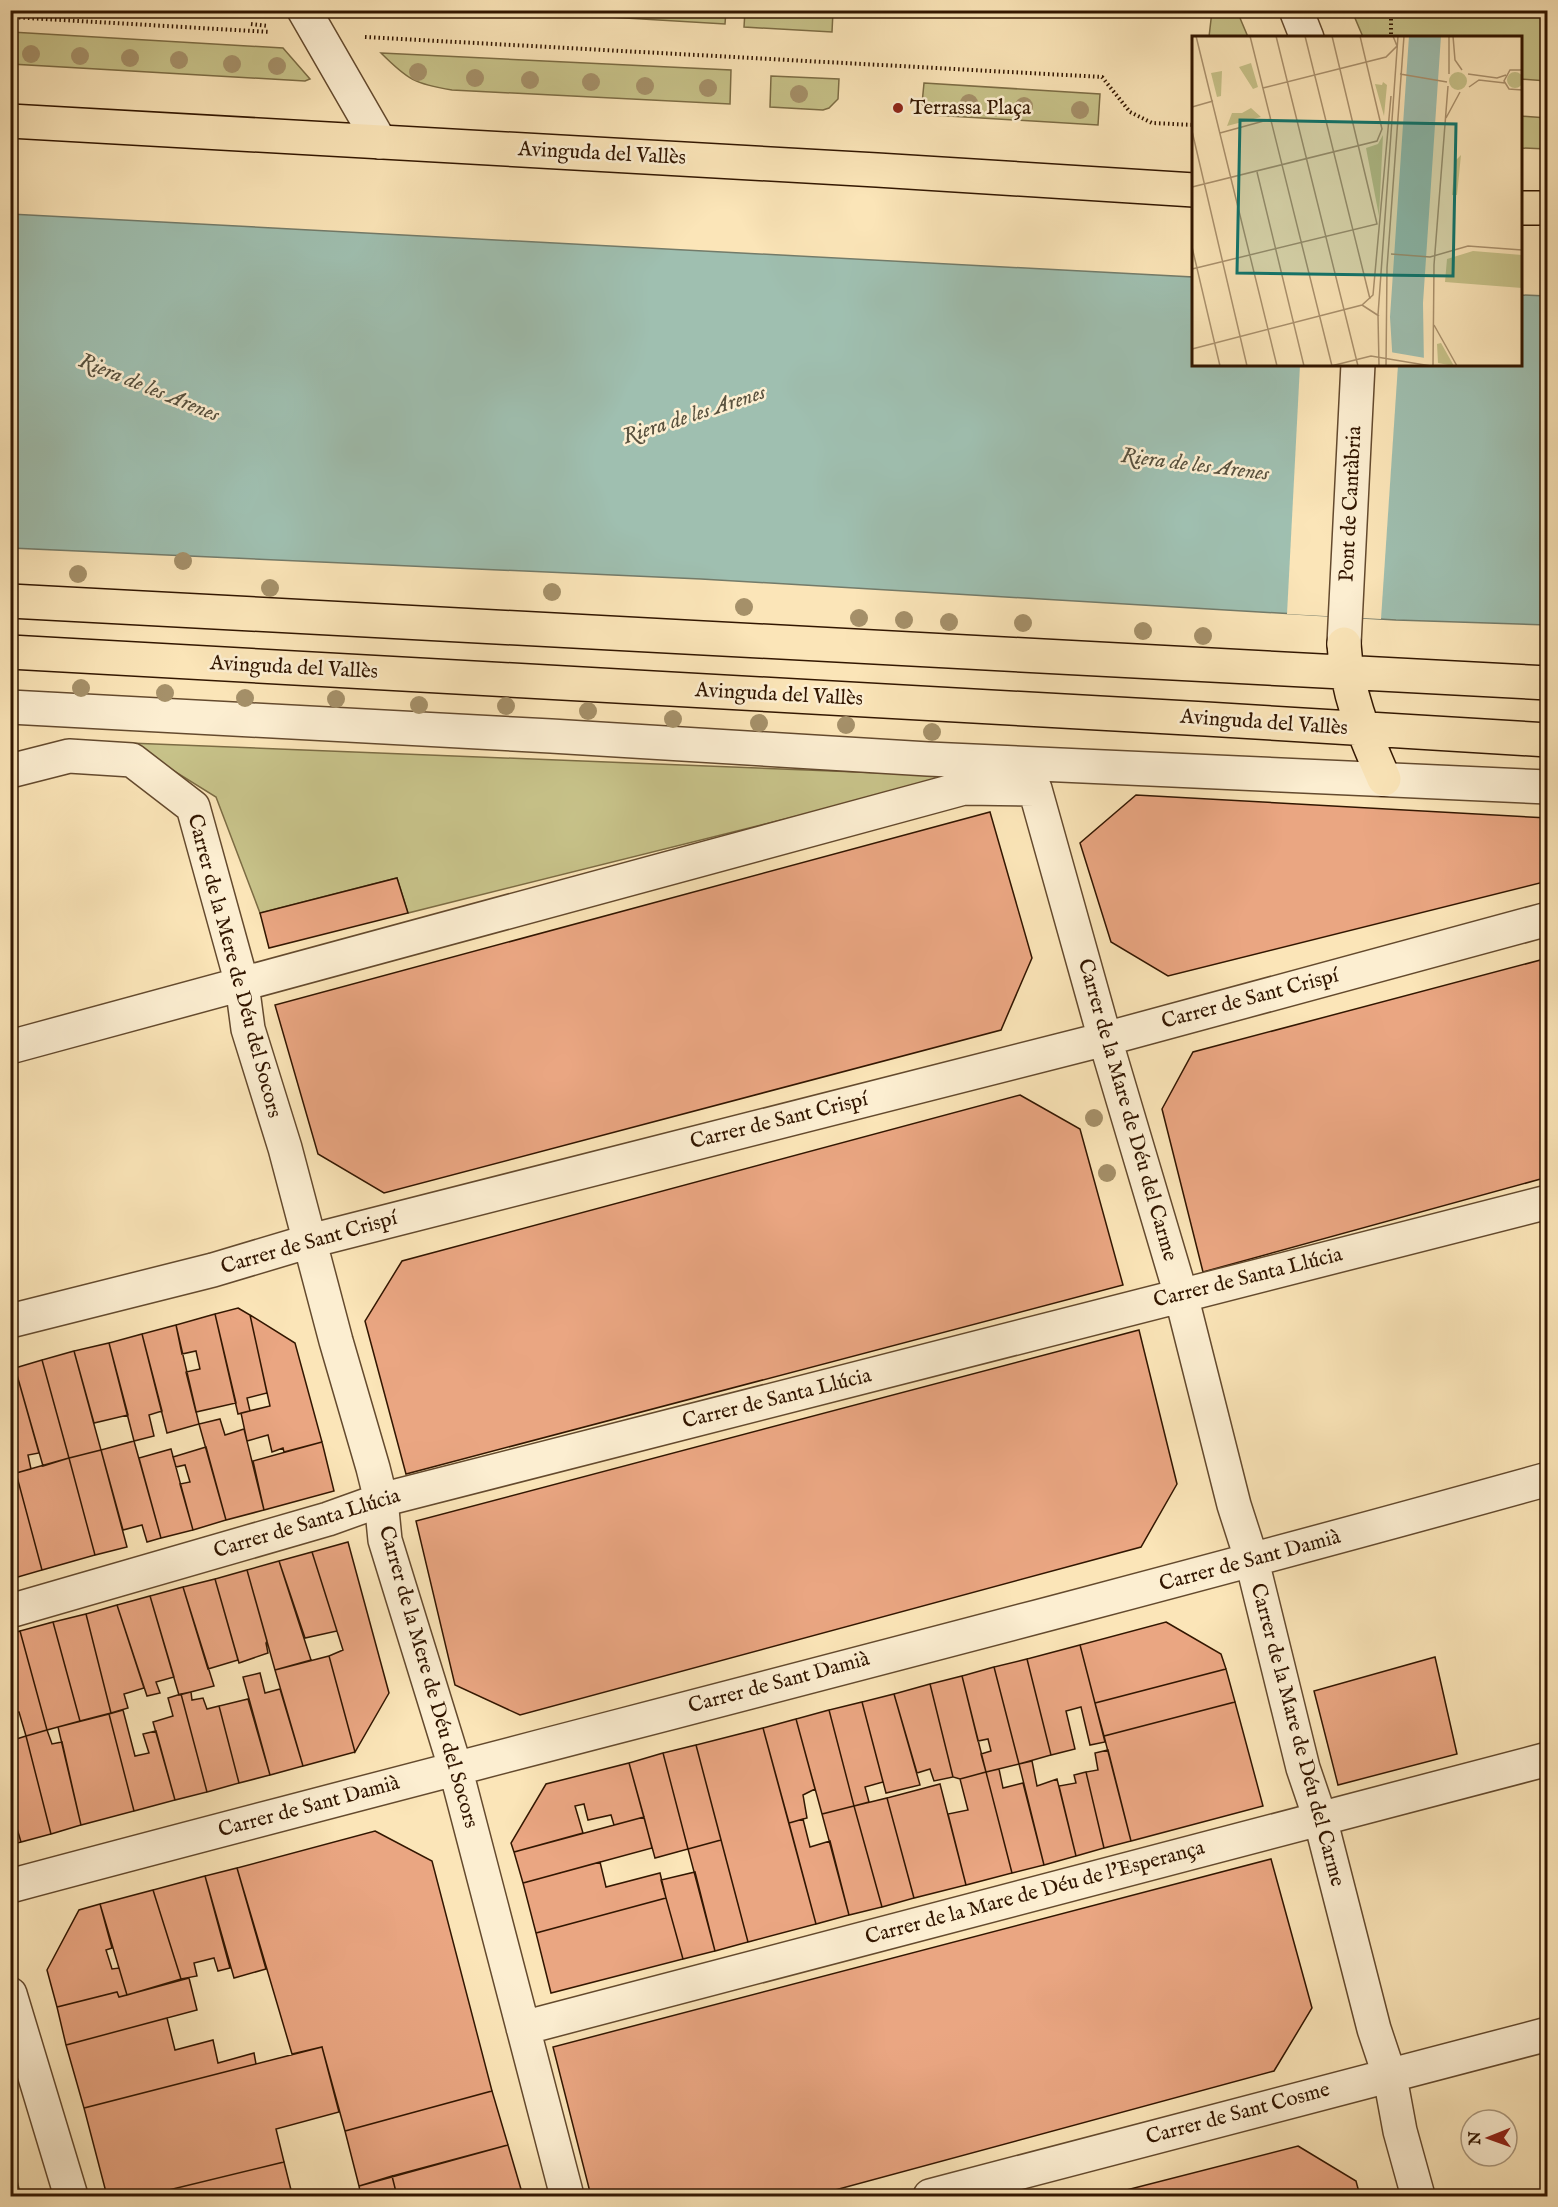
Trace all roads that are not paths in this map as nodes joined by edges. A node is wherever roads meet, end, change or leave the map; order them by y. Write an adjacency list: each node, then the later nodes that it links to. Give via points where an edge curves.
1 (292, 10): 3 (street)
2 (1296, 10): 4 (street)
3 (310, 22): 6 (street)
4 (1306, 36)
5 (10, 121): 6 (main road, Avinguda del Vallès)
6 (380, 142): 7 (main road, Avinguda del Vallès)
7 (1192, 190)
8 (1522, 207): 9 (main road)
9 (1548, 208)
10 (1358, 366): 13 (street, Pont de Cantàbria)
11 (10, 601): 13 (main road)
12 (10, 652): 16 (main road, Avinguda del Vallès)
13 (1345, 659): 14 (main road); 16 (main road)
14 (1548, 683)
15 (10, 707): 19 (street, via 928,759)
16 (1362, 729): 17 (main road, Avinguda del Vallès); 19 (main road)
17 (1548, 740)
18 (10, 771): 22 (street, Carrer de la Mere de Déu del Socors, via 69,756 132,760 193,807)
19 (1384, 779): 20 (street)
20 (1548, 787)
21 (1548, 919): 23 (street, Carrer de Sant Crispí)
22 (242, 984): 23 (street, Carrer de la Mare de Déu del Carme, via 964,788 1035,789); 24 (street); 26 (street, Carrer de la Mere de Déu del Socors, via 248,1029)
23 (1105, 1039): 26 (street, Carrer de Sant Crispí); 27 (street, Carrer de la Mare de Déu del Carme)
24 (10, 1047)
25 (1548, 1202): 27 (street, Carrer de Santa Llúcia)
26 (310, 1241): 28 (street, Carrer de Sant Crispí, via 213,1270); 30 (street, Carrer de la Mere de Déu del Socors)
27 (1181, 1295): 30 (street, Carrer de Santa Llúcia); 31 (street, Carrer de la Mare de Déu del Carme)
28 (10, 1321)
29 (1548, 1479): 31 (street, Carrer de Sant Damià)
30 (381, 1500): 32 (street, Carrer de Santa Llúcia, via 328,1519); 34 (street, Carrer de la Mere de Déu del Socors, via 385,1540)
31 (1252, 1561): 34 (street, Carrer de Sant Damià); 35 (street, Carrer de la Mare de Déu del Carme, via 1303,1768)
32 (10, 1611)
33 (1548, 1759): 35 (street, Carrer de la Mare de Déu de l'Esperança)
34 (455, 1767): 36 (street, Carrer de Sant Damià); 38 (street, Carrer de la Mere de Déu del Socors)
35 (1320, 1818): 38 (street, Carrer de la Mare de Déu de l'Esperança); 40 (street, Carrer de la Mare de Déu del Carme)
36 (10, 1886)
37 (10, 1994): 41 (street)
38 (523, 2028): 42 (street, Carrer de la Mere de Déu del Socors)
39 (1548, 2034): 40 (street, Carrer de Sant Cosme)
40 (1390, 2077): 43 (street, Carrer de Sant Cosme); 44 (street, Carrer de la Mare de Déu del Carme)
41 (71, 2196)
42 (567, 2196)
43 (930, 2196)
44 (1418, 2196)

